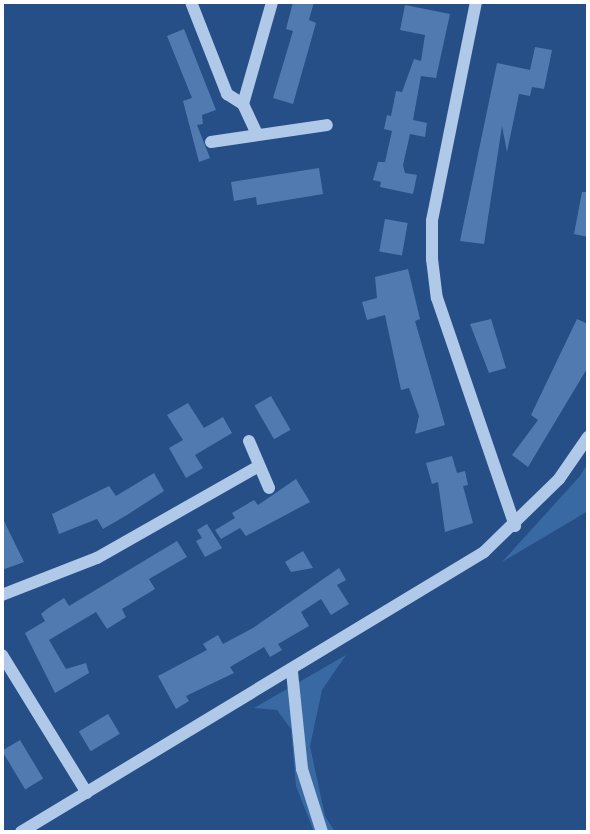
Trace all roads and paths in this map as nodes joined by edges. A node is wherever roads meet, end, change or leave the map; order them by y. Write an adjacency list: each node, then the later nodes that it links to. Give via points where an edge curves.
1 (191, 2): 4 (street, via 227,94)
2 (272, 2): 4 (street)
3 (476, 2): 12 (street, via 432,221 432,259 437,298)
4 (243, 104): 6 (street)
5 (327, 125): 6 (street)
6 (256, 132): 7 (street)
7 (211, 142)
8 (588, 437): 12 (street)
9 (249, 441): 10 (street)
10 (259, 466): 11 (street); 13 (street, via 97,558)
11 (269, 488)
12 (515, 526): 15 (street, via 484,552)
13 (2, 595)
14 (2, 655): 16 (street)
15 (292, 672): 16 (street); 18 (street, via 302,769)
16 (87, 793): 17 (street)
17 (21, 832)
18 (322, 832)

